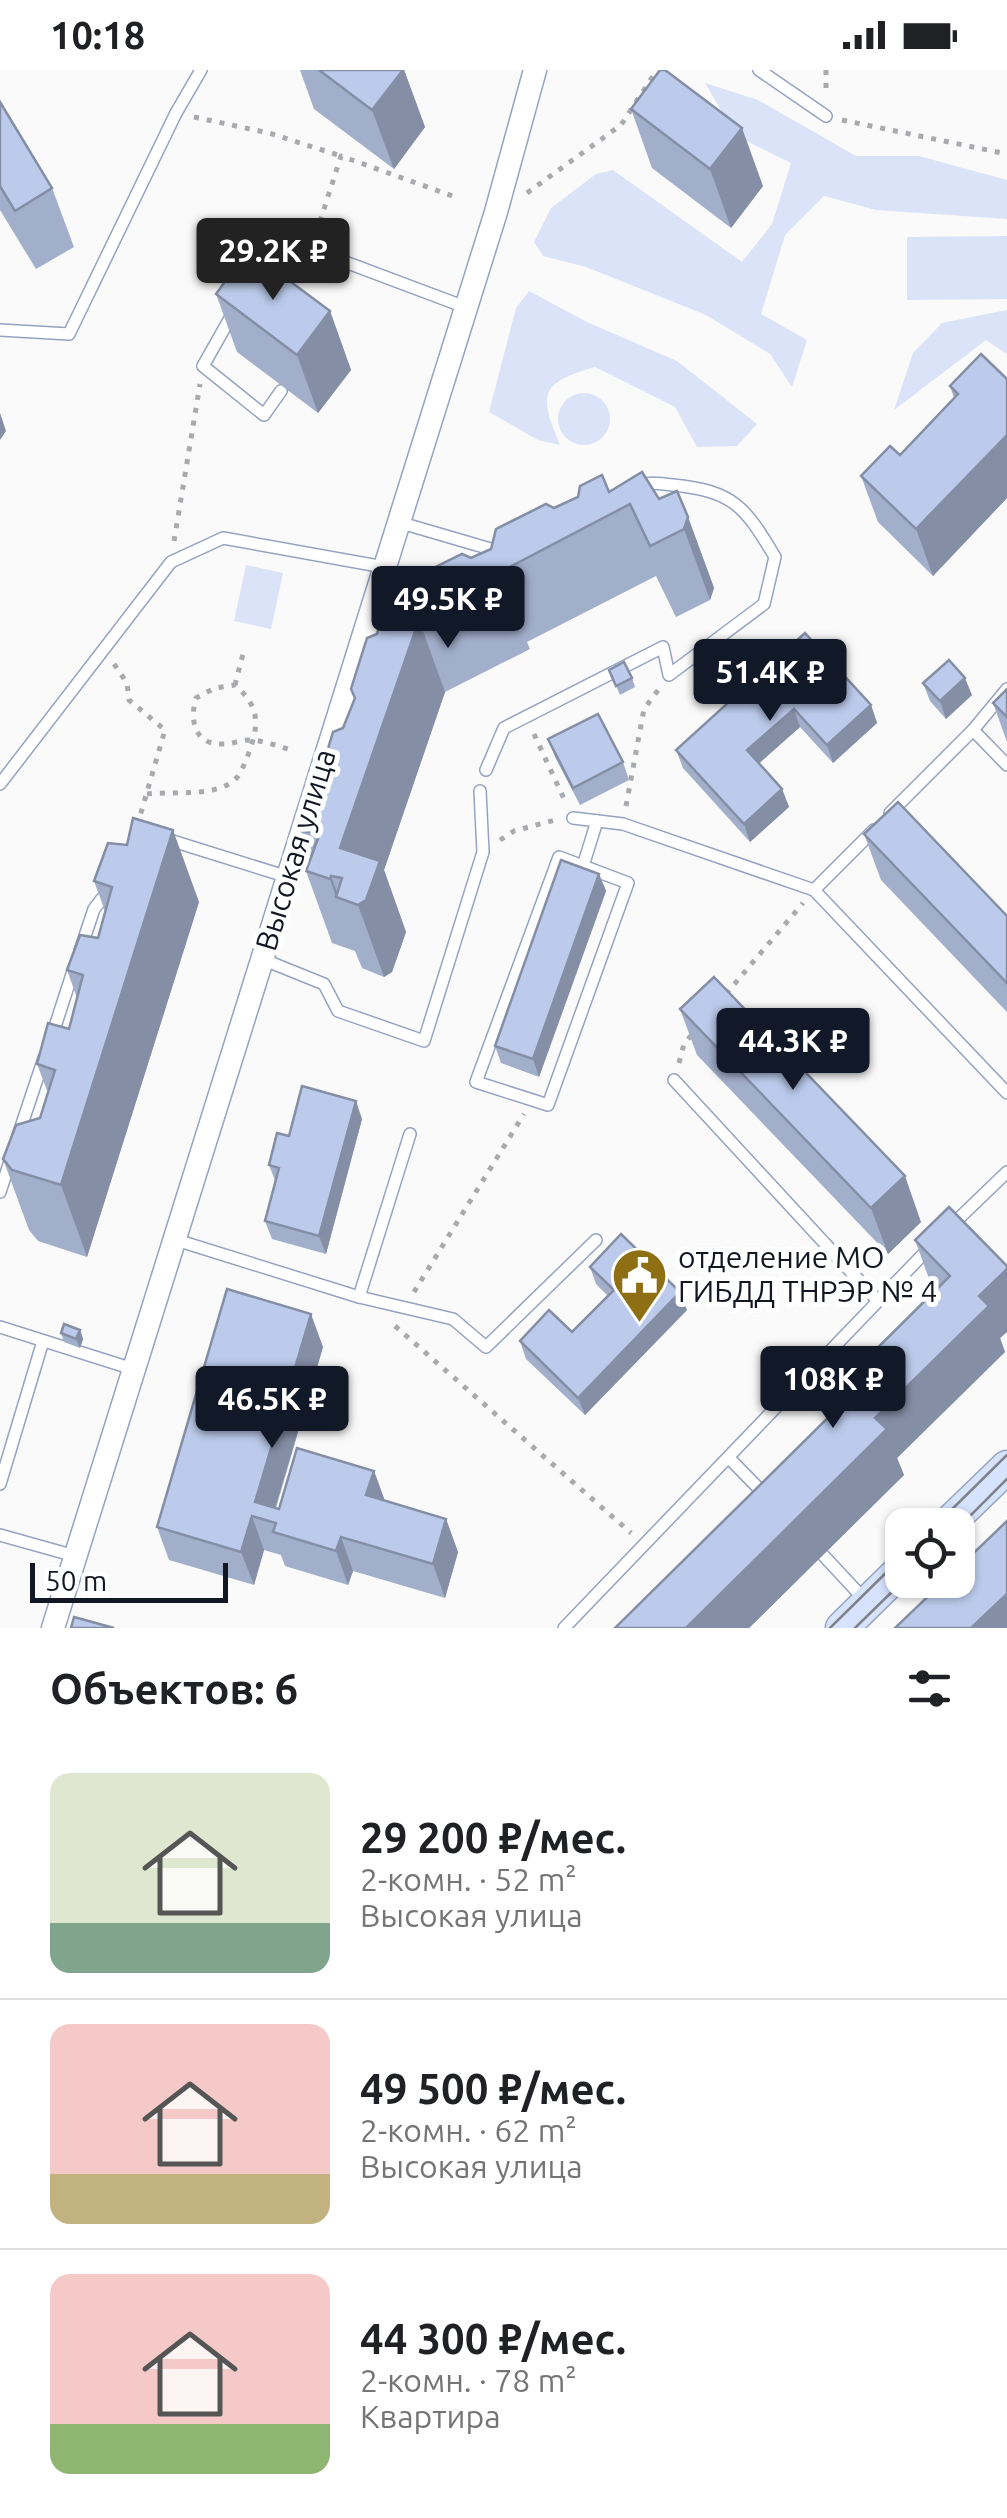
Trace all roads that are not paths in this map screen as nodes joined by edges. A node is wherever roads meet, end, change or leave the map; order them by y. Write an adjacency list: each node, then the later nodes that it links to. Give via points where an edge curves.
1 (200, 70): 8 (lane, via 69,334)
2 (535, 70): 7 (street, Высокая улица)
3 (759, 70): 4 (lane)
4 (826, 116)
5 (248, 285): 7 (lane, via 276,236)
6 (240, 301): 9 (lane, via 202,366 264,415)
7 (465, 307): 11 (street, Высокая улица)
8 (0, 330)
9 (281, 391)
10 (616, 496): 17 (lane, via 644,482 727,497 754,521 775,557 764,604 669,675 663,648 504,728)
11 (398, 522): 12 (lane, via 494,550); 13 (street, Высокая улица)
12 (512, 542)
13 (384, 567): 18 (lane, via 223,538 171,562); 24 (street, Высокая улица)
14 (1007, 689): 15 (lane)
15 (973, 730): 16 (lane); 26 (lane)
16 (1007, 764)
17 (486, 770)
18 (0, 784)
19 (480, 791): 27 (lane, via 483,852 424,1041 338,1011 324,984)
20 (573, 818): 21 (lane)
21 (597, 821): 23 (lane); 26 (lane, via 623,824)
22 (149, 838): 24 (lane)
23 (583, 866): 23 (lane, via 628,883 548,1105 476,1082 558,857)
24 (288, 877): 27 (street, Высокая улица)
25 (116, 880): 32 (lane, via 94,908)
26 (814, 890): 29 (lane)
27 (262, 959): 35 (street, Высокая улица)
28 (674, 1080): 38 (lane)
29 (1007, 1092)
30 (410, 1134): 37 (lane)
31 (1007, 1172): 33 (lane)
32 (0, 1192)
33 (953, 1224): 34 (lane); 38 (lane)
34 (966, 1238)
35 (173, 1239): 37 (lane); 41 (street, Высокая улица)
36 (596, 1240): 37 (lane, via 486,1347 452,1319)
37 (359, 1298)
38 (878, 1300): 42 (lane)
39 (0, 1327): 40 (lane)
40 (43, 1341): 41 (lane); 44 (lane)
41 (133, 1370): 49 (street, Высокая улица)
42 (729, 1458): 45 (lane); 53 (lane)
43 (1007, 1467): 46 (street)
44 (0, 1484)
45 (778, 1508)
46 (965, 1508)
47 (0, 1535): 49 (lane)
48 (823, 1555): 51 (lane)
49 (75, 1556): 52 (street, Высокая улица)
50 (885, 1586): 51 (street)
51 (868, 1603): 54 (street)
52 (59, 1625)
53 (564, 1628)
54 (842, 1628)

